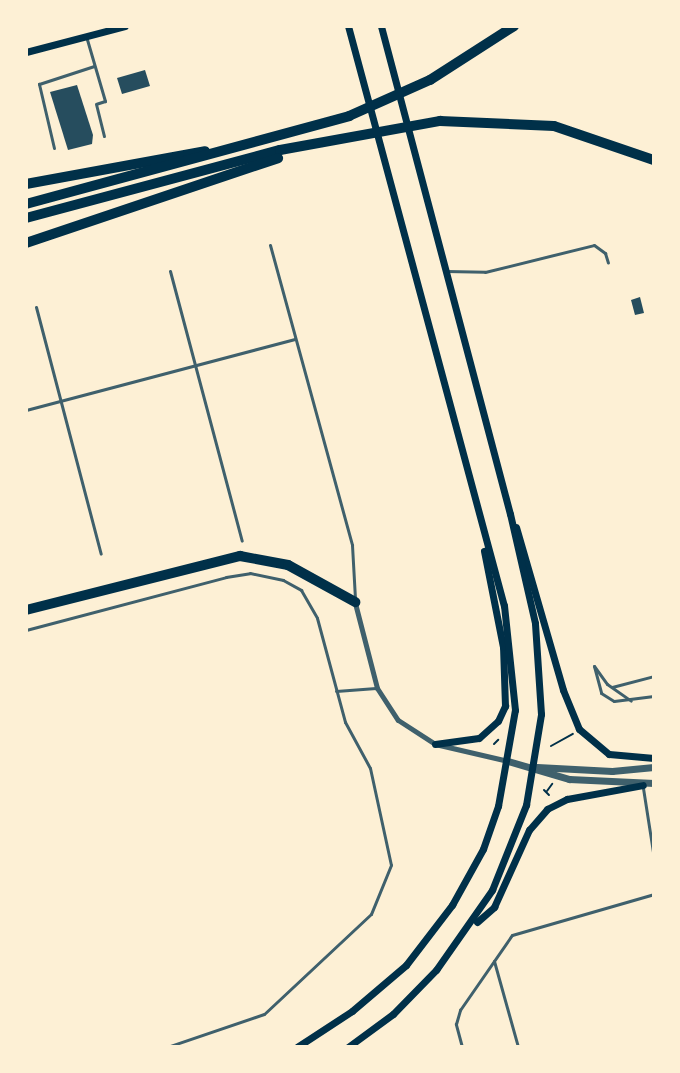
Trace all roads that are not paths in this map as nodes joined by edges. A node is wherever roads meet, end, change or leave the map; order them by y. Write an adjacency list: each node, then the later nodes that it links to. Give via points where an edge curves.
1 (83, 26): 6 (main road)
2 (125, 26): 6 (main road)
3 (348, 26): 28 (main road)
4 (381, 26): 21 (main road)
5 (514, 26): 11 (highway, via 430,80 349,116)
6 (86, 36): 7 (main road); 8 (lane)
7 (26, 52)
8 (94, 66): 10 (lane, via 105,101 96,104); 12 (lane, via 39,84)
9 (353, 134): 13 (highway, via 440,121 554,126); 16 (highway); 17 (highway)
10 (104, 136)
11 (243, 146): 14 (highway); 15 (highway)
12 (54, 148)
13 (654, 160)
14 (26, 184)
15 (26, 204)
16 (26, 218)
17 (26, 243)
18 (270, 245): 23 (lane)
19 (608, 263): 21 (lane, via 594,245 485,272)
20 (170, 271): 24 (lane)
21 (446, 271): 27 (main road)
22 (36, 307): 25 (lane)
23 (295, 339): 24 (lane); 31 (lane, via 352,545)
24 (195, 365): 25 (lane); 29 (lane)
25 (61, 401): 26 (lane); 30 (lane)
26 (26, 410)
27 (510, 514): 41 (main road, via 528,554 575,722 609,754); 43 (main road, via 539,644 541,714)
28 (480, 525): 40 (main road, via 503,647 505,706 495,725 479,738); 42 (main road, via 511,642 515,710)
29 (242, 541)
30 (101, 554)
31 (355, 602): 32 (highway, via 288,565 240,556); 36 (street)
32 (26, 610)
33 (26, 630): 37 (lane, via 226,577 272,576 307,598)
34 (654, 676): 35 (lane)
35 (612, 687): 39 (lane); 39 (lane, via 594,666 601,693 614,701)
36 (377, 688): 37 (lane); 40 (street, via 398,720)
37 (336, 691): 51 (lane, via 345,722 370,768 384,816 391,865 382,897 305,981 264,1014)
38 (654, 696): 39 (lane)
39 (631, 701)
40 (435, 744): 42 (street)
41 (654, 758)
42 (508, 761): 43 (street); 52 (main road, via 483,849 438,925 380,989)
43 (534, 767): 44 (street); 46 (street, via 569,779); 49 (main road, via 511,850)
44 (654, 767)
45 (654, 783): 46 (street)
46 (643, 785): 47 (lane, via 643,812); 49 (main road, via 567,799 547,809 529,830 494,907)
47 (654, 858)
48 (654, 894): 50 (lane, via 530,926 512,935)
49 (469, 929): 53 (main road, via 415,993)
50 (494, 961): 54 (lane, via 460,1010 456,1024); 55 (lane)
51 (167, 1047)
52 (297, 1047)
53 (348, 1047)
54 (462, 1047)
55 (518, 1047)

